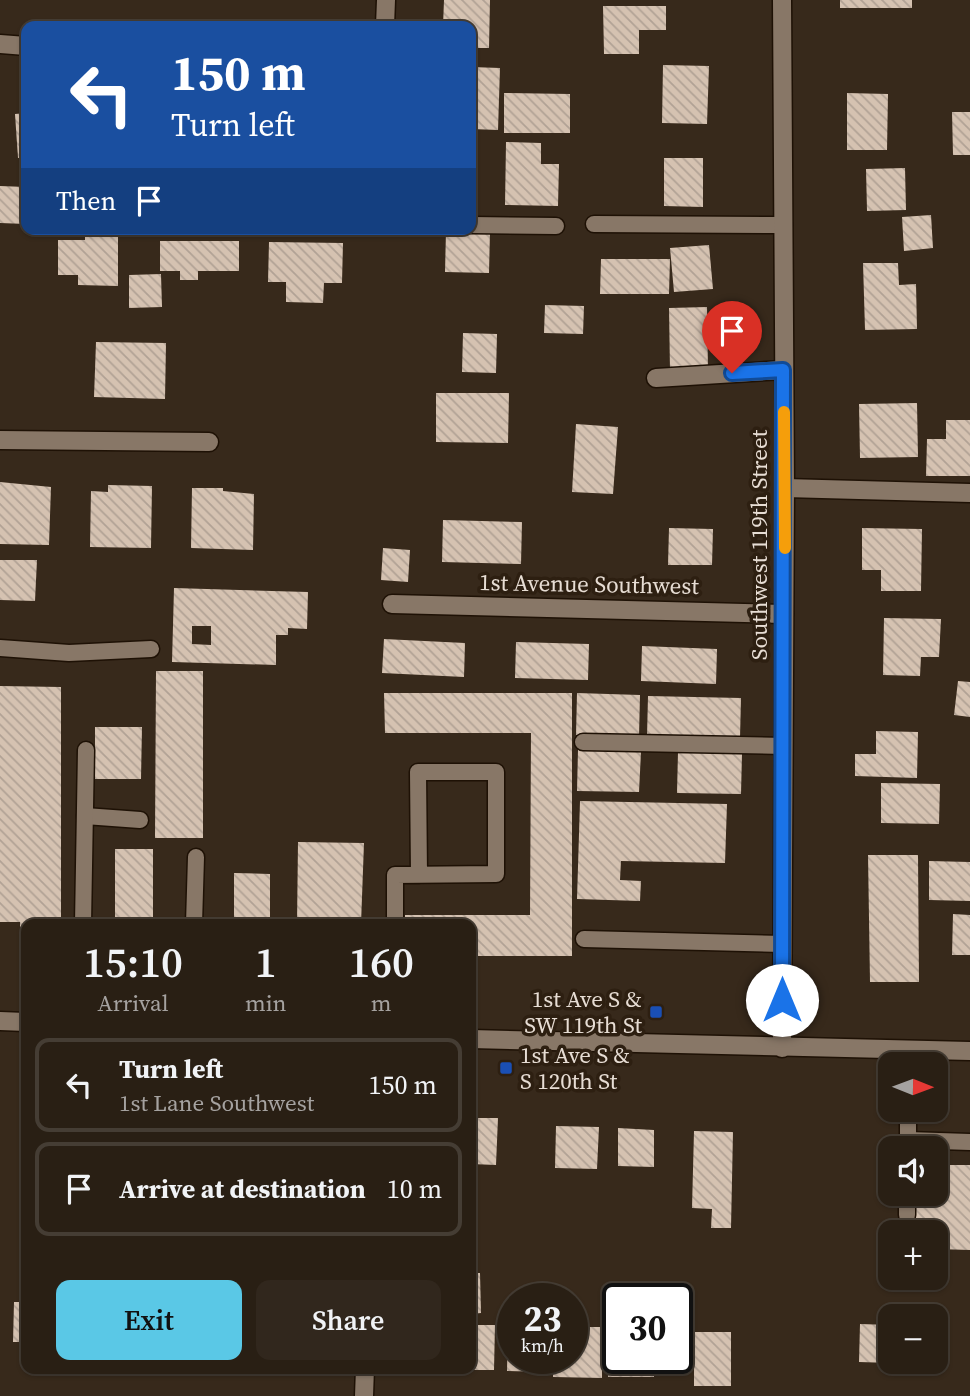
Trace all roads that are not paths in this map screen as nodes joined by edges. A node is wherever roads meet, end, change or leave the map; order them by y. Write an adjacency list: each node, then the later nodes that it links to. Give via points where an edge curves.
1 (386, 0): 3 (street)
2 (782, 0): 8 (street, Southwest 119th Street)
3 (385, 21)
4 (0, 44): 5 (street)
5 (21, 46)
6 (594, 224): 8 (lane)
7 (476, 225): 9 (lane)
8 (784, 225): 10 (street, Southwest 119th Street)
9 (556, 226)
10 (783, 370): 11 (street); 14 (street, Southwest 119th Street)
11 (656, 378)
12 (0, 440): 13 (street)
13 (209, 442)
14 (785, 488): 15 (street); 17 (street, Southwest 119th Street)
15 (970, 493)
16 (392, 604): 17 (street, 1st Avenue Southwest)
17 (784, 614): 21 (street, Southwest 119th Street)
18 (0, 648): 19 (lane, via 69,653)
19 (151, 649)
20 (583, 742): 21 (lane)
21 (784, 746): 31 (street, Southwest 119th Street)
22 (86, 750): 23 (lane)
23 (85, 816): 24 (lane); 27 (lane)
24 (140, 820)
25 (196, 857): 28 (lane)
26 (419, 875): 26 (lane, via 496,874 496,772 418,772); 29 (lane, via 395,875)
27 (83, 919)
28 (194, 919)
29 (395, 919)
30 (584, 939): 31 (lane)
31 (782, 944): 35 (street, Southwest 119th Street)
32 (0, 1021): 33 (street)
33 (21, 1022)
34 (476, 1039): 35 (street)
35 (782, 1048): 38 (street)
36 (970, 1051): 37 (street)
37 (948, 1053)
38 (878, 1055)
39 (970, 1142): 40 (lane)
40 (948, 1143)
41 (907, 1206): 42 (lane)
42 (907, 1214)
43 (365, 1374): 44 (street)
44 (365, 1396)

